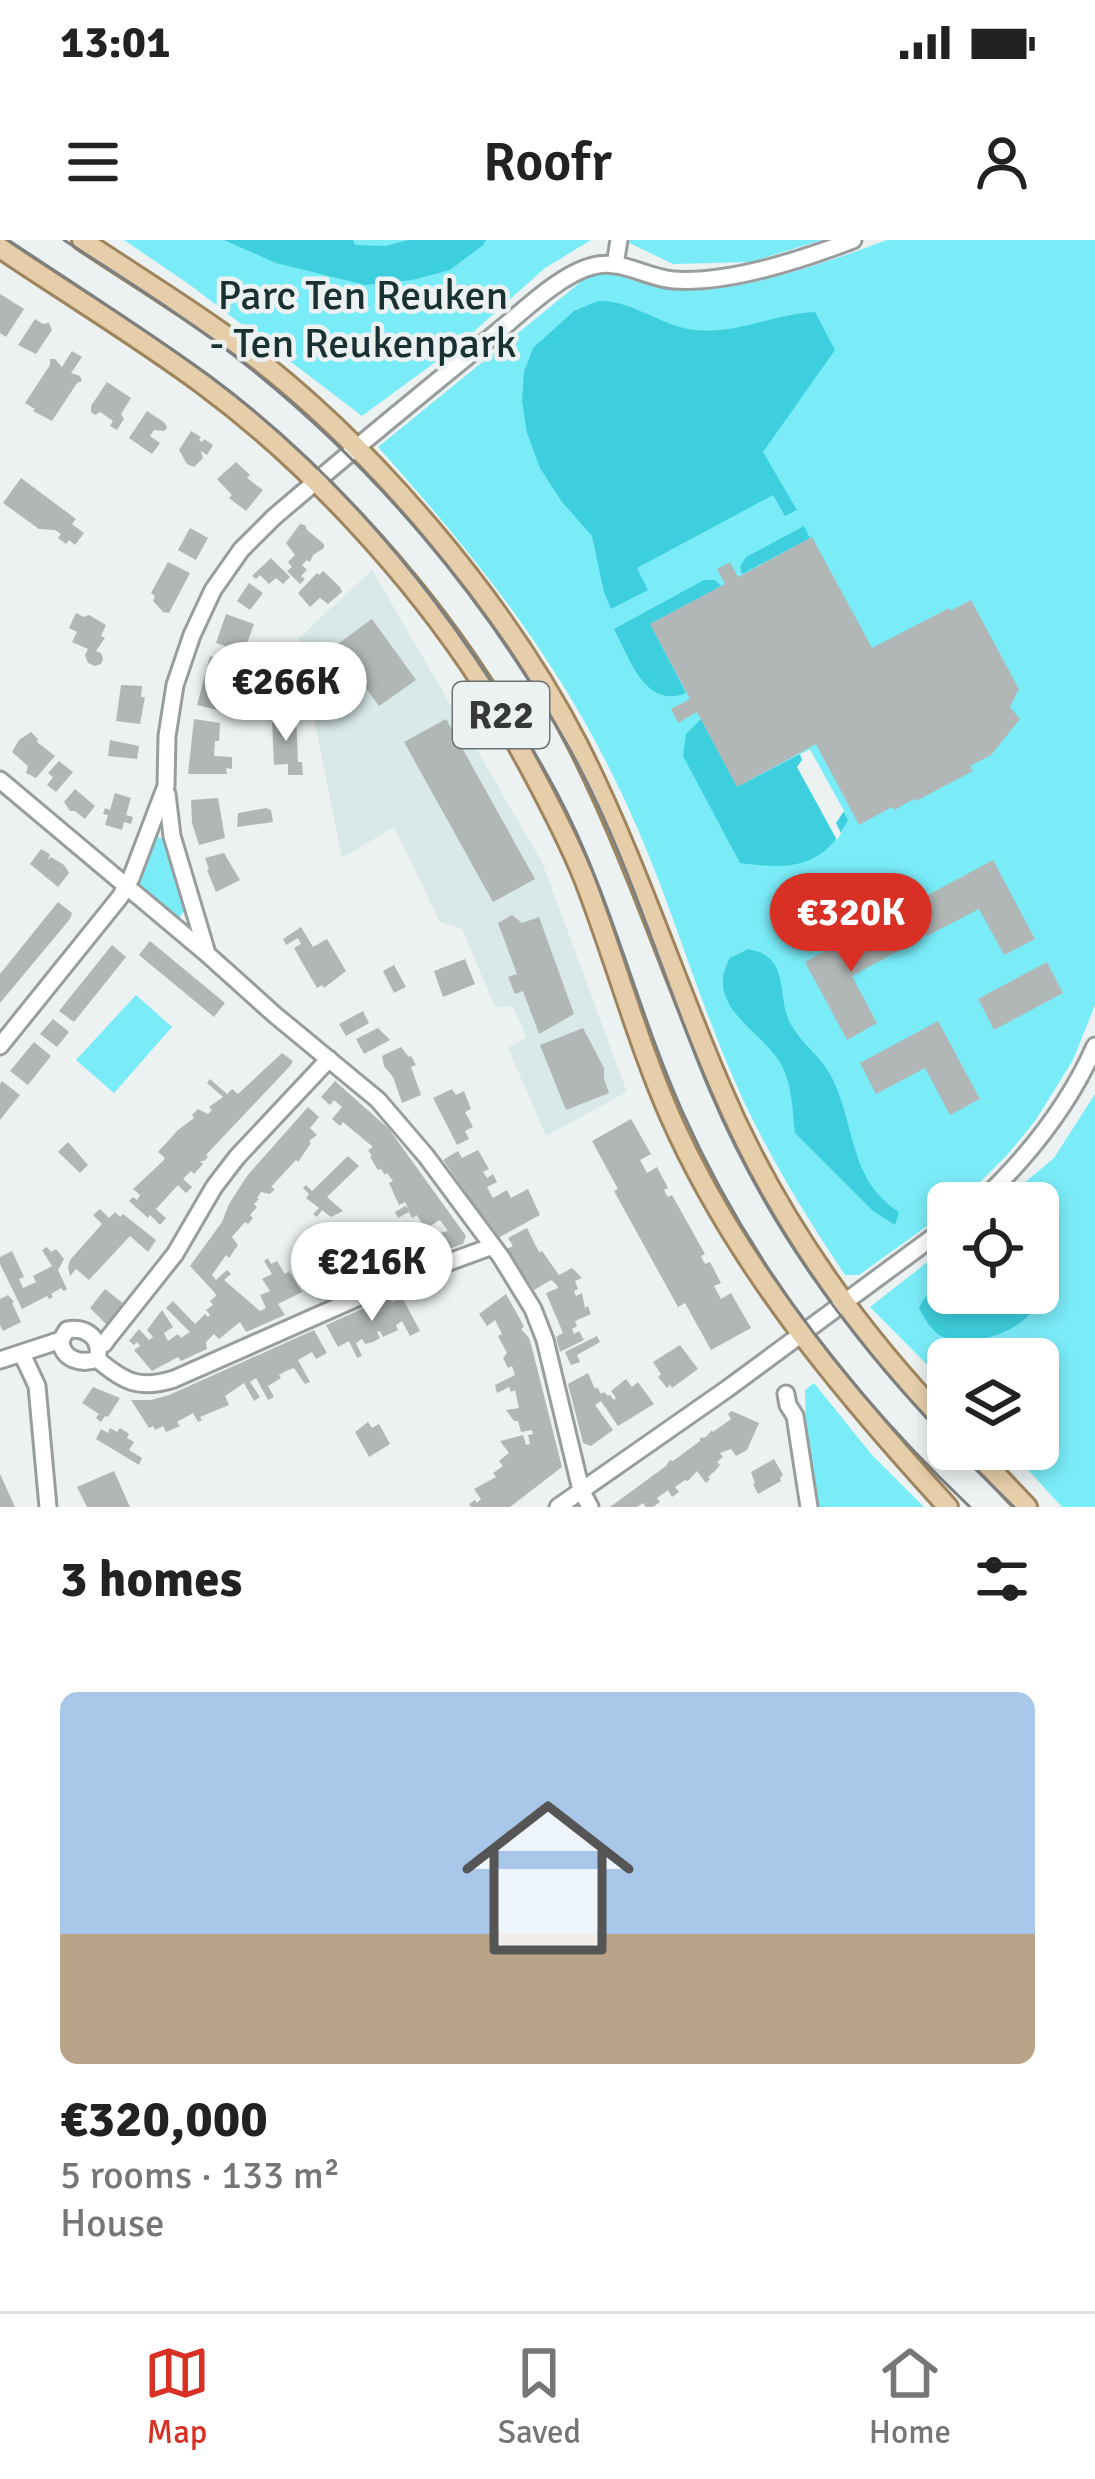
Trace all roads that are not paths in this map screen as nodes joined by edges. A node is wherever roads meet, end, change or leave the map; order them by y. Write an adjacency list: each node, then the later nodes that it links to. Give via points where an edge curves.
1 (82, 240): 6 (main road, R22, via 240,346)
2 (619, 240): 5 (street)
3 (853, 240): 5 (street, via 707,279 672,280)
4 (0, 248): 7 (main road, R22, via 206,386)
5 (615, 265): 6 (street, via 563,281)
6 (356, 448): 7 (street); 18 (main road, R22, via 488,601 577,743 747,1145)
7 (316, 482): 9 (street, via 241,550 213,590 176,685); 19 (main road, R22, via 484,685 581,872 670,1115 728,1224)
8 (0, 780): 10 (street)
9 (166, 787): 10 (street); 11 (street)
10 (126, 887): 11 (street); 12 (street)
11 (206, 953): 14 (street)
12 (0, 1046)
13 (1095, 1046): 15 (street, via 1030,1150)
14 (329, 1059): 17 (street, via 378,1100); 21 (street, via 237,1157 175,1254)
15 (999, 1182)
16 (927, 1242): 18 (street)
17 (493, 1246): 21 (street, via 152,1386 113,1373); 27 (street, via 545,1340)
18 (843, 1304): 19 (street); 25 (main road, R22)
19 (802, 1334): 27 (street); 32 (main road, R22)
20 (62, 1340): 21 (street, via 73,1359 88,1363); 21 (street, via 79,1329); 22 (street)
21 (97, 1352)
22 (22, 1354): 23 (street); 28 (street, via 37,1386)
23 (0, 1360)
24 (786, 1394): 31 (street)
25 (927, 1402)
26 (992, 1470): 33 (main road)
27 (581, 1490): 29 (street); 30 (street)
28 (48, 1507)
29 (558, 1507)
30 (590, 1507)
31 (809, 1507)
32 (948, 1507)
33 (1027, 1507)

